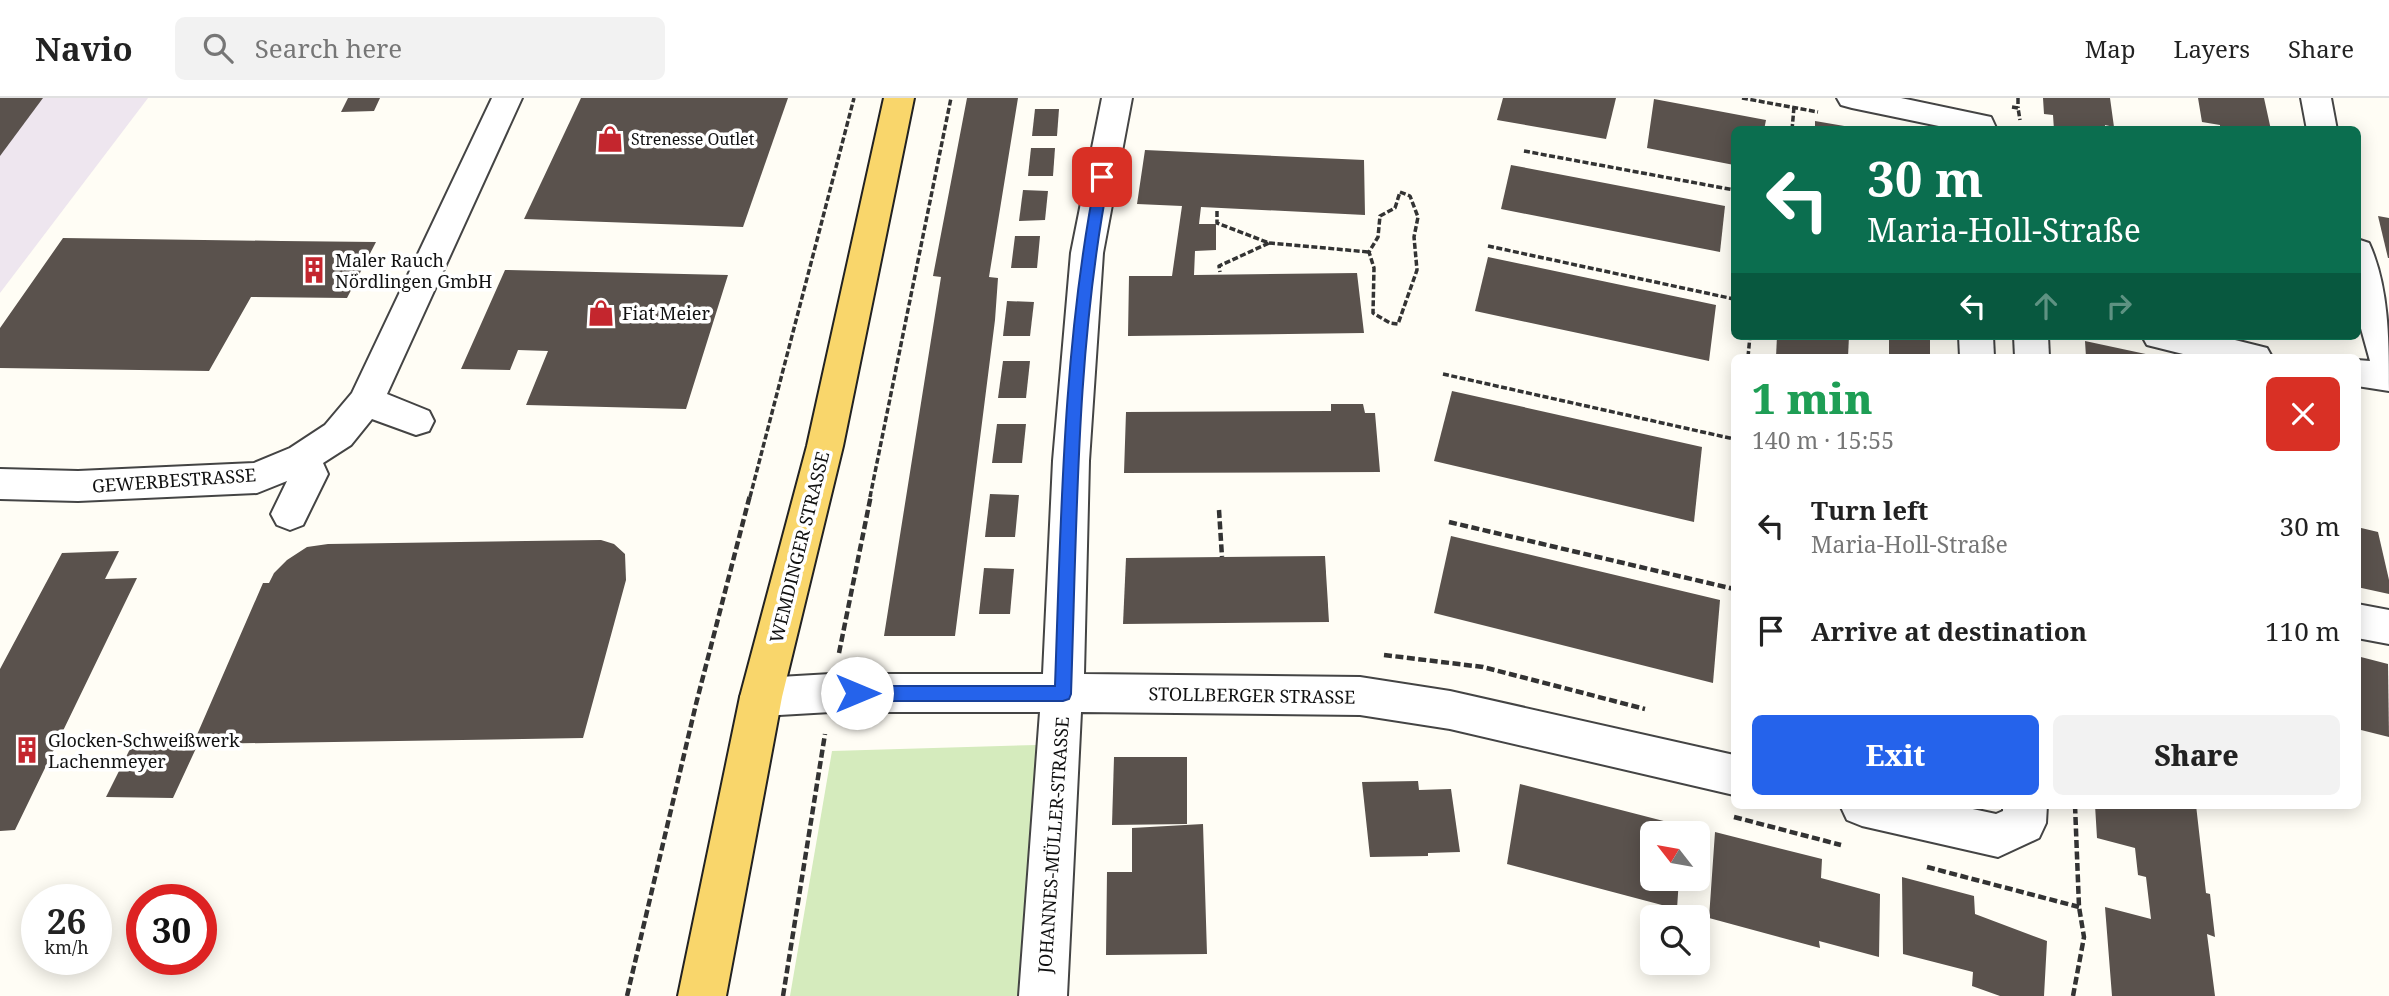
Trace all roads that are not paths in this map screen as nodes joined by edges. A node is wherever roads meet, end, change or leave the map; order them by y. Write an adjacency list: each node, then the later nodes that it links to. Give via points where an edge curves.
1 (507, 98): 14 (street, GEWERBESTRASSE)
2 (899, 98): 22 (main road, WEMDINGER STRASSE, via 825,446)
3 (1117, 98): 21 (street, JOHANNES-MÜLLER-STRASSE, via 1087,253 1071,461)
4 (1852, 98): 6 (street)
5 (2316, 98): 7 (street)
6 (1981, 126)
7 (2321, 126)
8 (2361, 266): 11 (street)
9 (2177, 340): 10 (street)
10 (2241, 354)
11 (2389, 368)
12 (2361, 374): 13 (street)
13 (2389, 377)
14 (366, 401): 15 (street); 16 (street, GEWERBESTRASSE, via 338,435)
15 (416, 421)
16 (303, 458): 17 (street, GEWERBESTRASSE, via 257,478 78,486); 18 (street, via 309,474)
17 (0, 484)
18 (290, 514)
19 (2361, 622): 20 (street)
20 (2389, 627)
21 (1063, 694): 22 (street, STOLLBERGER STRASSE); 23 (street, STOLLBERGER STRASSE, via 1360,696 1450,710); 27 (street, JOHANNES-MÜLLER-STRASSE)
22 (761, 697): 26 (main road, WEMDINGER STRASSE)
23 (1731, 774)
24 (1880, 809): 25 (street, via 1998,836 2024,824)
25 (2025, 809)
26 (702, 996)
27 (1043, 996)

